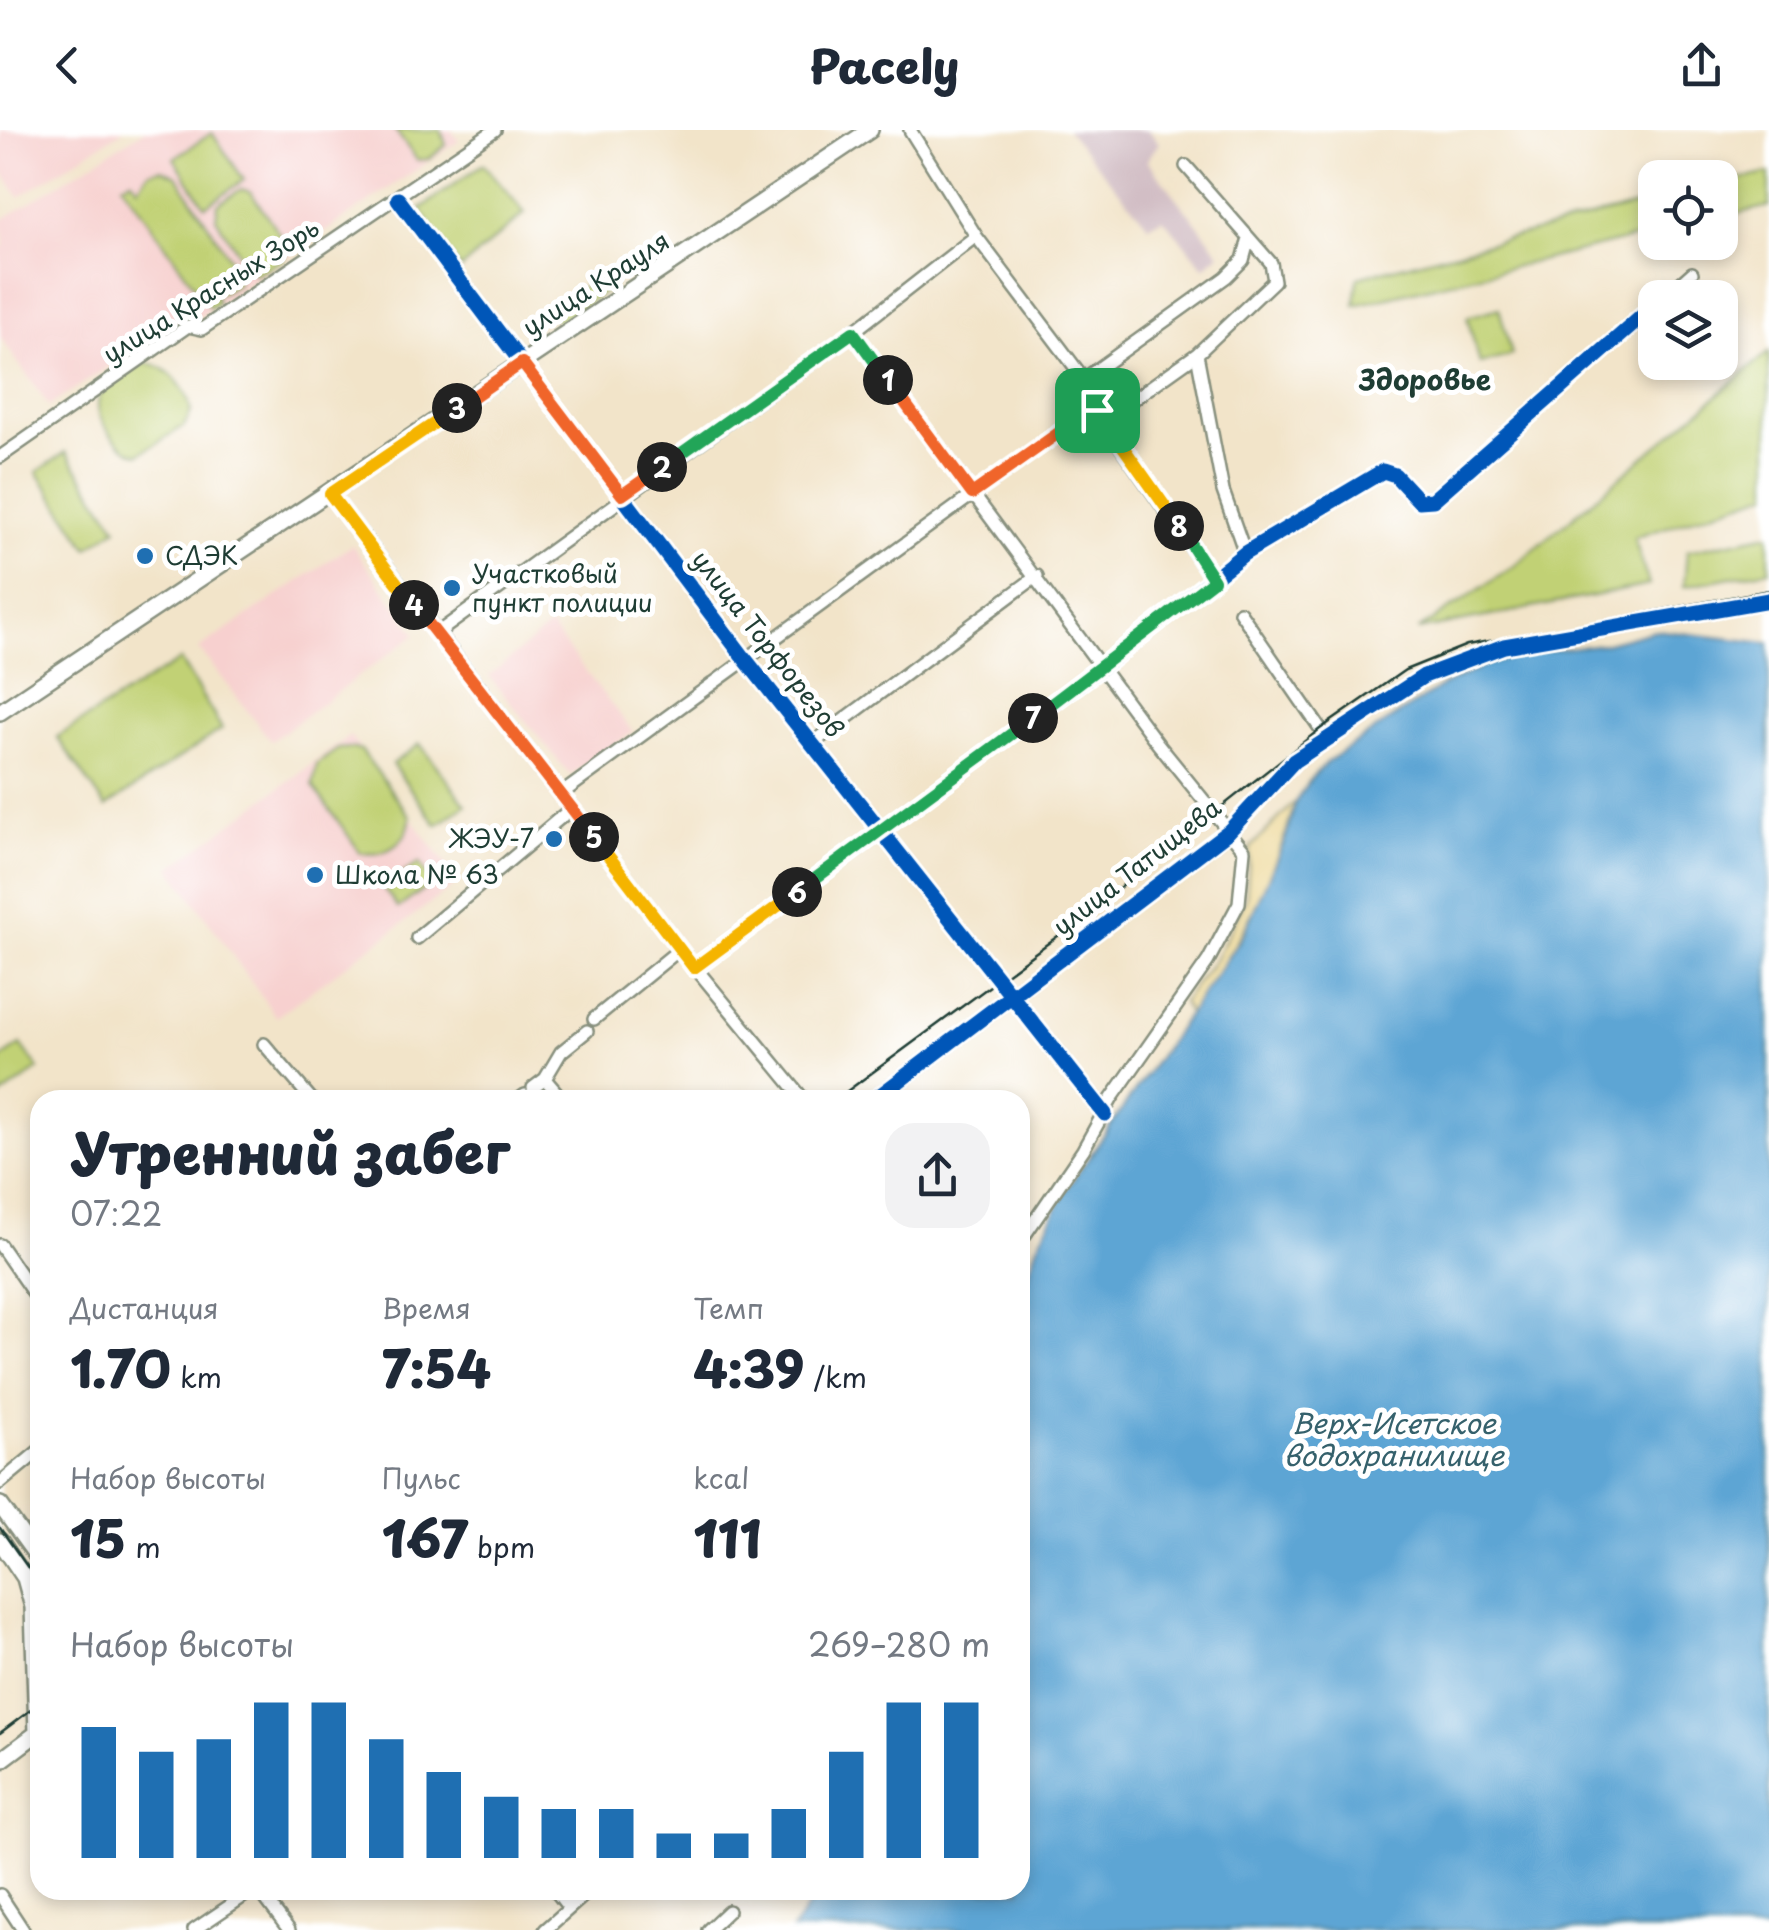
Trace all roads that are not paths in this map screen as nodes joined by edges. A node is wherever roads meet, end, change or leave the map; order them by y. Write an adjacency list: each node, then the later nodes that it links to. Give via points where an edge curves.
1 (495, 130): 5 (street, улица Красных Зорь)
2 (870, 130): 13 (street, улица Крауля)
3 (910, 130): 6 (street)
4 (1186, 166): 7 (street)
5 (398, 198): 13 (street, улица Торфорезов); 16 (street, улица Красных Зорь, via 202,329 188,326)
6 (976, 236): 11 (street); 14 (street)
7 (1249, 238): 12 (street, via 1274,271 1274,281); 14 (street, via 1242,260 1226,277)
8 (1692, 273): 9 (street)
9 (1684, 280)
10 (1638, 320): 20 (street, via 1434,500 1419,500 1384,470)
11 (853, 332): 18 (street); 19 (street)
12 (1197, 354): 15 (street, via 1107,418); 20 (street, via 1223,492)
13 (522, 363): 17 (street, улица Крауля); 19 (street, улица Торфорезов)
14 (1084, 379): 15 (street)
15 (1097, 410): 18 (street); 22 (street)
16 (0, 457)
17 (330, 494): 25 (street); 28 (street, улица Крауля)
18 (972, 494): 21 (street); 26 (street)
19 (622, 495): 25 (street); 26 (street, улица Торфорезов)
20 (1246, 553): 22 (street)
21 (1037, 576): 27 (street); 30 (street)
22 (1214, 580): 27 (street)
23 (1769, 600): 29 (street, улица Татищева, via 1504,646 1448,663)
24 (1240, 612): 29 (street)
25 (436, 634): 31 (street)
26 (745, 659): 30 (street, улица Торфорезов); 31 (street)
27 (1103, 666): 33 (street); 34 (street)
28 (0, 712)
29 (1326, 736): 34 (street, улица Татищева, via 1294,760)
30 (812, 743): 33 (street, улица Торфорезов)
31 (560, 794): 32 (street)
32 (572, 808): 35 (street); 36 (street)
33 (881, 830): 37 (street); 38 (street, улица Торфорезов)
34 (1228, 831): 38 (street, улица Татищева); 48 (street, via 1244,850 1239,903)
35 (417, 938)
36 (680, 949): 37 (street); 39 (street)
37 (694, 968): 46 (street)
38 (1014, 994): 47 (street, улица Татищева); 48 (street, улица Торфорезов)
39 (594, 1019)
40 (587, 1031): 42 (street, via 561,1052)
41 (264, 1044): 43 (street)
42 (545, 1079): 44 (street); 45 (street)
43 (303, 1090)
44 (531, 1090)
45 (554, 1090)
46 (796, 1090)
47 (887, 1090)
48 (1105, 1114): 49 (street)
49 (1030, 1227)
50 (0, 1244): 51 (street)
51 (30, 1288)
52 (30, 1458): 53 (street)
53 (0, 1483)
54 (0, 1505): 56 (street)
55 (0, 1541): 57 (street)
56 (30, 1546)
57 (30, 1596)
58 (30, 1738): 59 (street)
59 (0, 1761)
60 (0, 1895): 67 (street)
61 (240, 1900): 68 (street)
62 (264, 1900): 69 (street)
63 (563, 1900): 65 (street)
64 (579, 1900): 65 (street)
65 (570, 1908): 70 (street)
66 (728, 1911): 71 (street)
67 (23, 1930)
68 (194, 1930)
69 (289, 1930)
70 (544, 1930)
71 (708, 1930)

